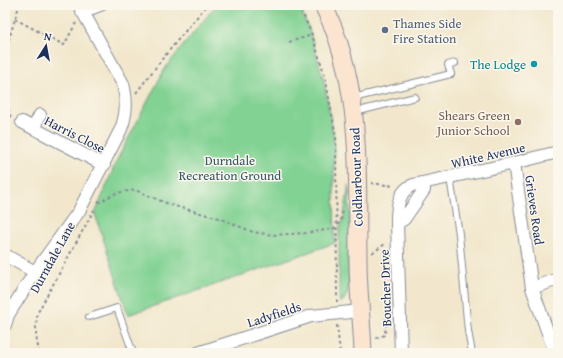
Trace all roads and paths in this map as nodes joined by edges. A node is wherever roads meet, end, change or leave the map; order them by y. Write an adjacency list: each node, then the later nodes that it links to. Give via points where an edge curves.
1 (13, 5): 7 (path, via 19,6)
2 (100, 5): 6 (street)
3 (207, 5): 15 (path)
4 (300, 5): 8 (path)
5 (323, 5): 16 (street, Coldharbour Road, via 339,39)
6 (81, 8): 7 (path, via 64,45); 15 (street, via 122,84)
7 (15, 19): 10 (path)
8 (312, 35): 9 (path); 30 (path, via 327,84 336,138)
9 (289, 42)
10 (5, 52)
11 (456, 63): 16 (lane, via 448,65 451,74)
12 (5, 85): 14 (path)
13 (415, 97): 16 (lane)
14 (5, 99): 18 (path, via 12,123)
15 (127, 105): 22 (street, Durndale Lane, via 121,129)
16 (353, 105): 25 (street, Coldharbour Road)
17 (40, 115): 19 (street, Harris Close)
18 (22, 122): 19 (street, Harris Close)
19 (33, 128): 22 (street, Harris Close)
20 (558, 152): 21 (street, White Avenue)
21 (514, 163): 23 (street, White Avenue); 36 (street, Grieves Road)
22 (104, 165): 24 (street, Durndale Lane)
23 (450, 178): 26 (street, White Avenue); 46 (lane)
24 (95, 180): 30 (path, via 102,184 98,192 100,202 116,192 135,190 171,205 214,216 263,234 306,233); 34 (street, Durndale Lane, via 79,211)
25 (357, 181): 27 (path); 38 (street, Coldharbour Road)
26 (424, 184): 45 (street, Boucher Drive, via 424,190 404,219 397,222)
27 (398, 188)
28 (95, 208): 42 (path, Durndale Lane, via 38,312 35,327)
29 (343, 208): 30 (path)
30 (337, 227): 37 (path)
31 (388, 242): 33 (path)
32 (5, 255): 34 (street)
33 (369, 255)
34 (35, 272): 40 (street, Durndale Lane, via 8,315)
35 (558, 279): 36 (street)
36 (532, 288): 47 (street, Grieves Road)
37 (339, 305)
38 (361, 311): 41 (street, Ladyfields, via 311,316); 44 (street, Coldharbour Road)
39 (89, 317): 43 (lane, via 117,308)
40 (5, 325)
41 (203, 352)
42 (40, 353)
43 (133, 353)
44 (363, 353)
45 (401, 353)
46 (472, 353)
47 (555, 353)

